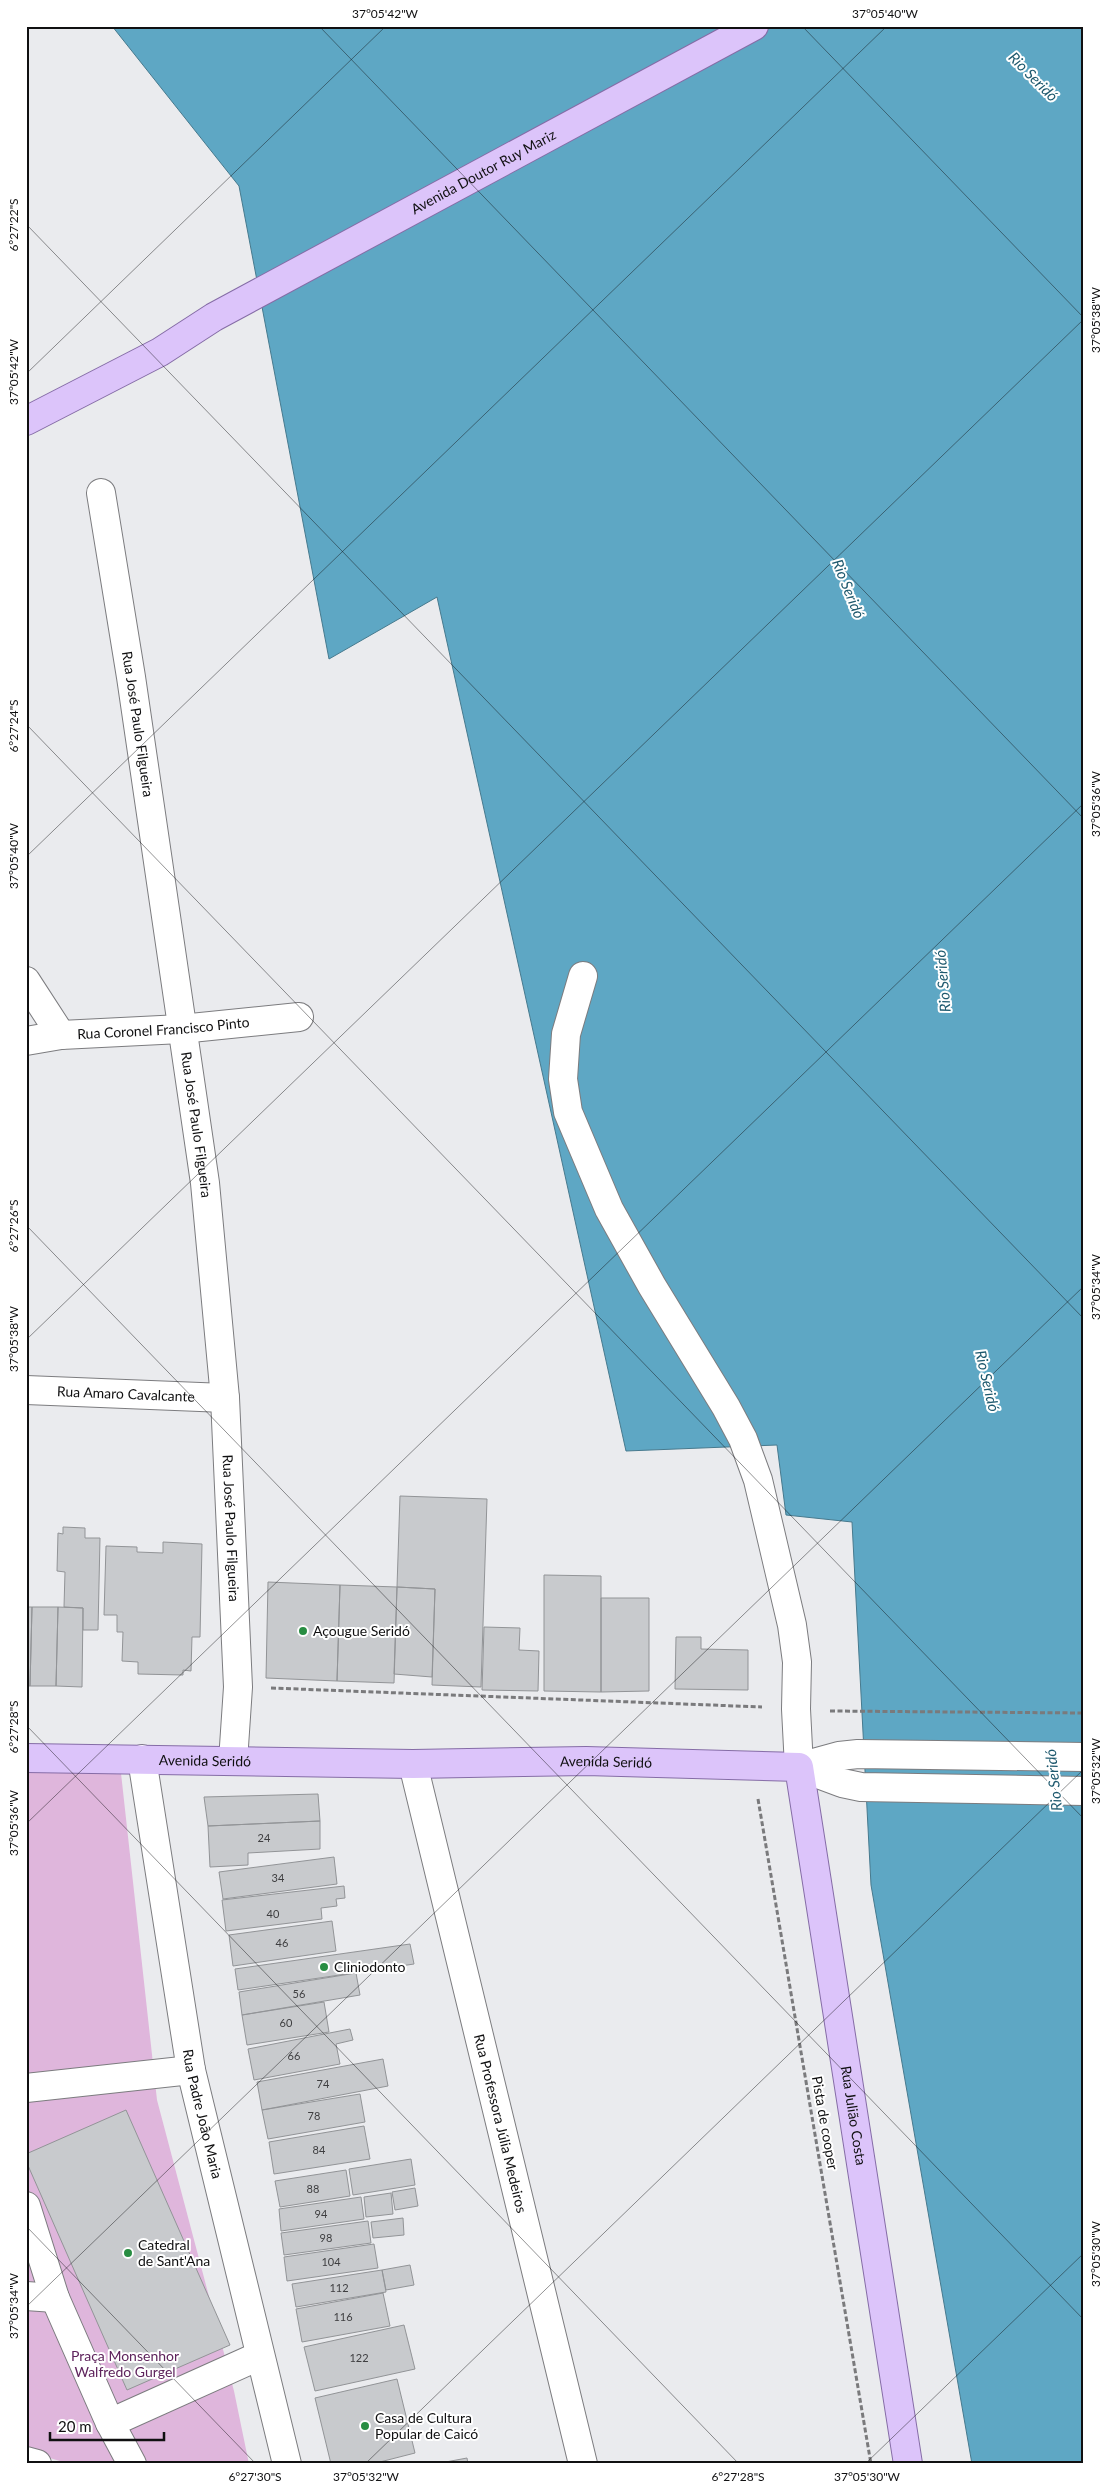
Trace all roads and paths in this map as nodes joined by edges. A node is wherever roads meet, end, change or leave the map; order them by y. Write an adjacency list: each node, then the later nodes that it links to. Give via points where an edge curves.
1 (754, 26): 2 (main road, Avenida Doutor Ruy Mariz, via 214,318 160,352)
2 (26, 421)
3 (101, 493): 7 (street, Rua José Paulo Filgueira, via 131,677)
4 (583, 976): 13 (street, via 566,1034 563,1079 568,1112 608,1209 726,1407 746,1448 768,1517 792,1625 797,1662)
5 (26, 981): 8 (street)
6 (298, 1017): 7 (street, Rua Coronel Francisco Pinto)
7 (181, 1029): 8 (street, Rua Coronel Francisco Pinto); 11 (street, Rua José Paulo Filgueira, via 205,1184)
8 (61, 1035): 9 (street, Rua Coronel Francisco Pinto)
9 (26, 1041)
10 (26, 1390): 11 (street, Rua Amaro Cavalcante)
11 (225, 1398): 12 (street, Rua José Paulo Filgueira)
12 (238, 1687): 13 (path); 18 (street, Rua José Paulo Filgueira)
13 (796, 1709): 14 (path); 19 (street)
14 (1084, 1713)
15 (1084, 1757): 19 (street, Avenida Seridó, via 858,1754)
16 (26, 1758): 17 (main road, Avenida Seridó)
17 (142, 1759): 18 (main road, Avenida Seridó); 23 (street, Rua Padre João Maria)
18 (233, 1761): 20 (main road, Avenida Seridó)
19 (799, 1767): 20 (main road, Avenida Seridó, via 586,1761); 21 (street, Avenida Seridó, via 860,1787); 36 (main road, Rua Julião Costa)
20 (415, 1774): 34 (street, Rua Professora Júlia Medeiros)
21 (1084, 1791)
22 (758, 1796): 35 (path, Pista de cooper)
23 (191, 2070): 24 (street); 28 (street, Rua Padre João Maria)
24 (26, 2088)
25 (26, 2206): 27 (street)
26 (26, 2296): 27 (street)
27 (55, 2298): 29 (street)
28 (259, 2356): 29 (street); 33 (street, Rua Padre João Maria)
29 (110, 2423): 32 (street)
30 (26, 2461): 31 (street)
31 (37, 2464)
32 (132, 2464)
33 (287, 2464)
34 (583, 2464)
35 (871, 2464)
36 (908, 2464)

